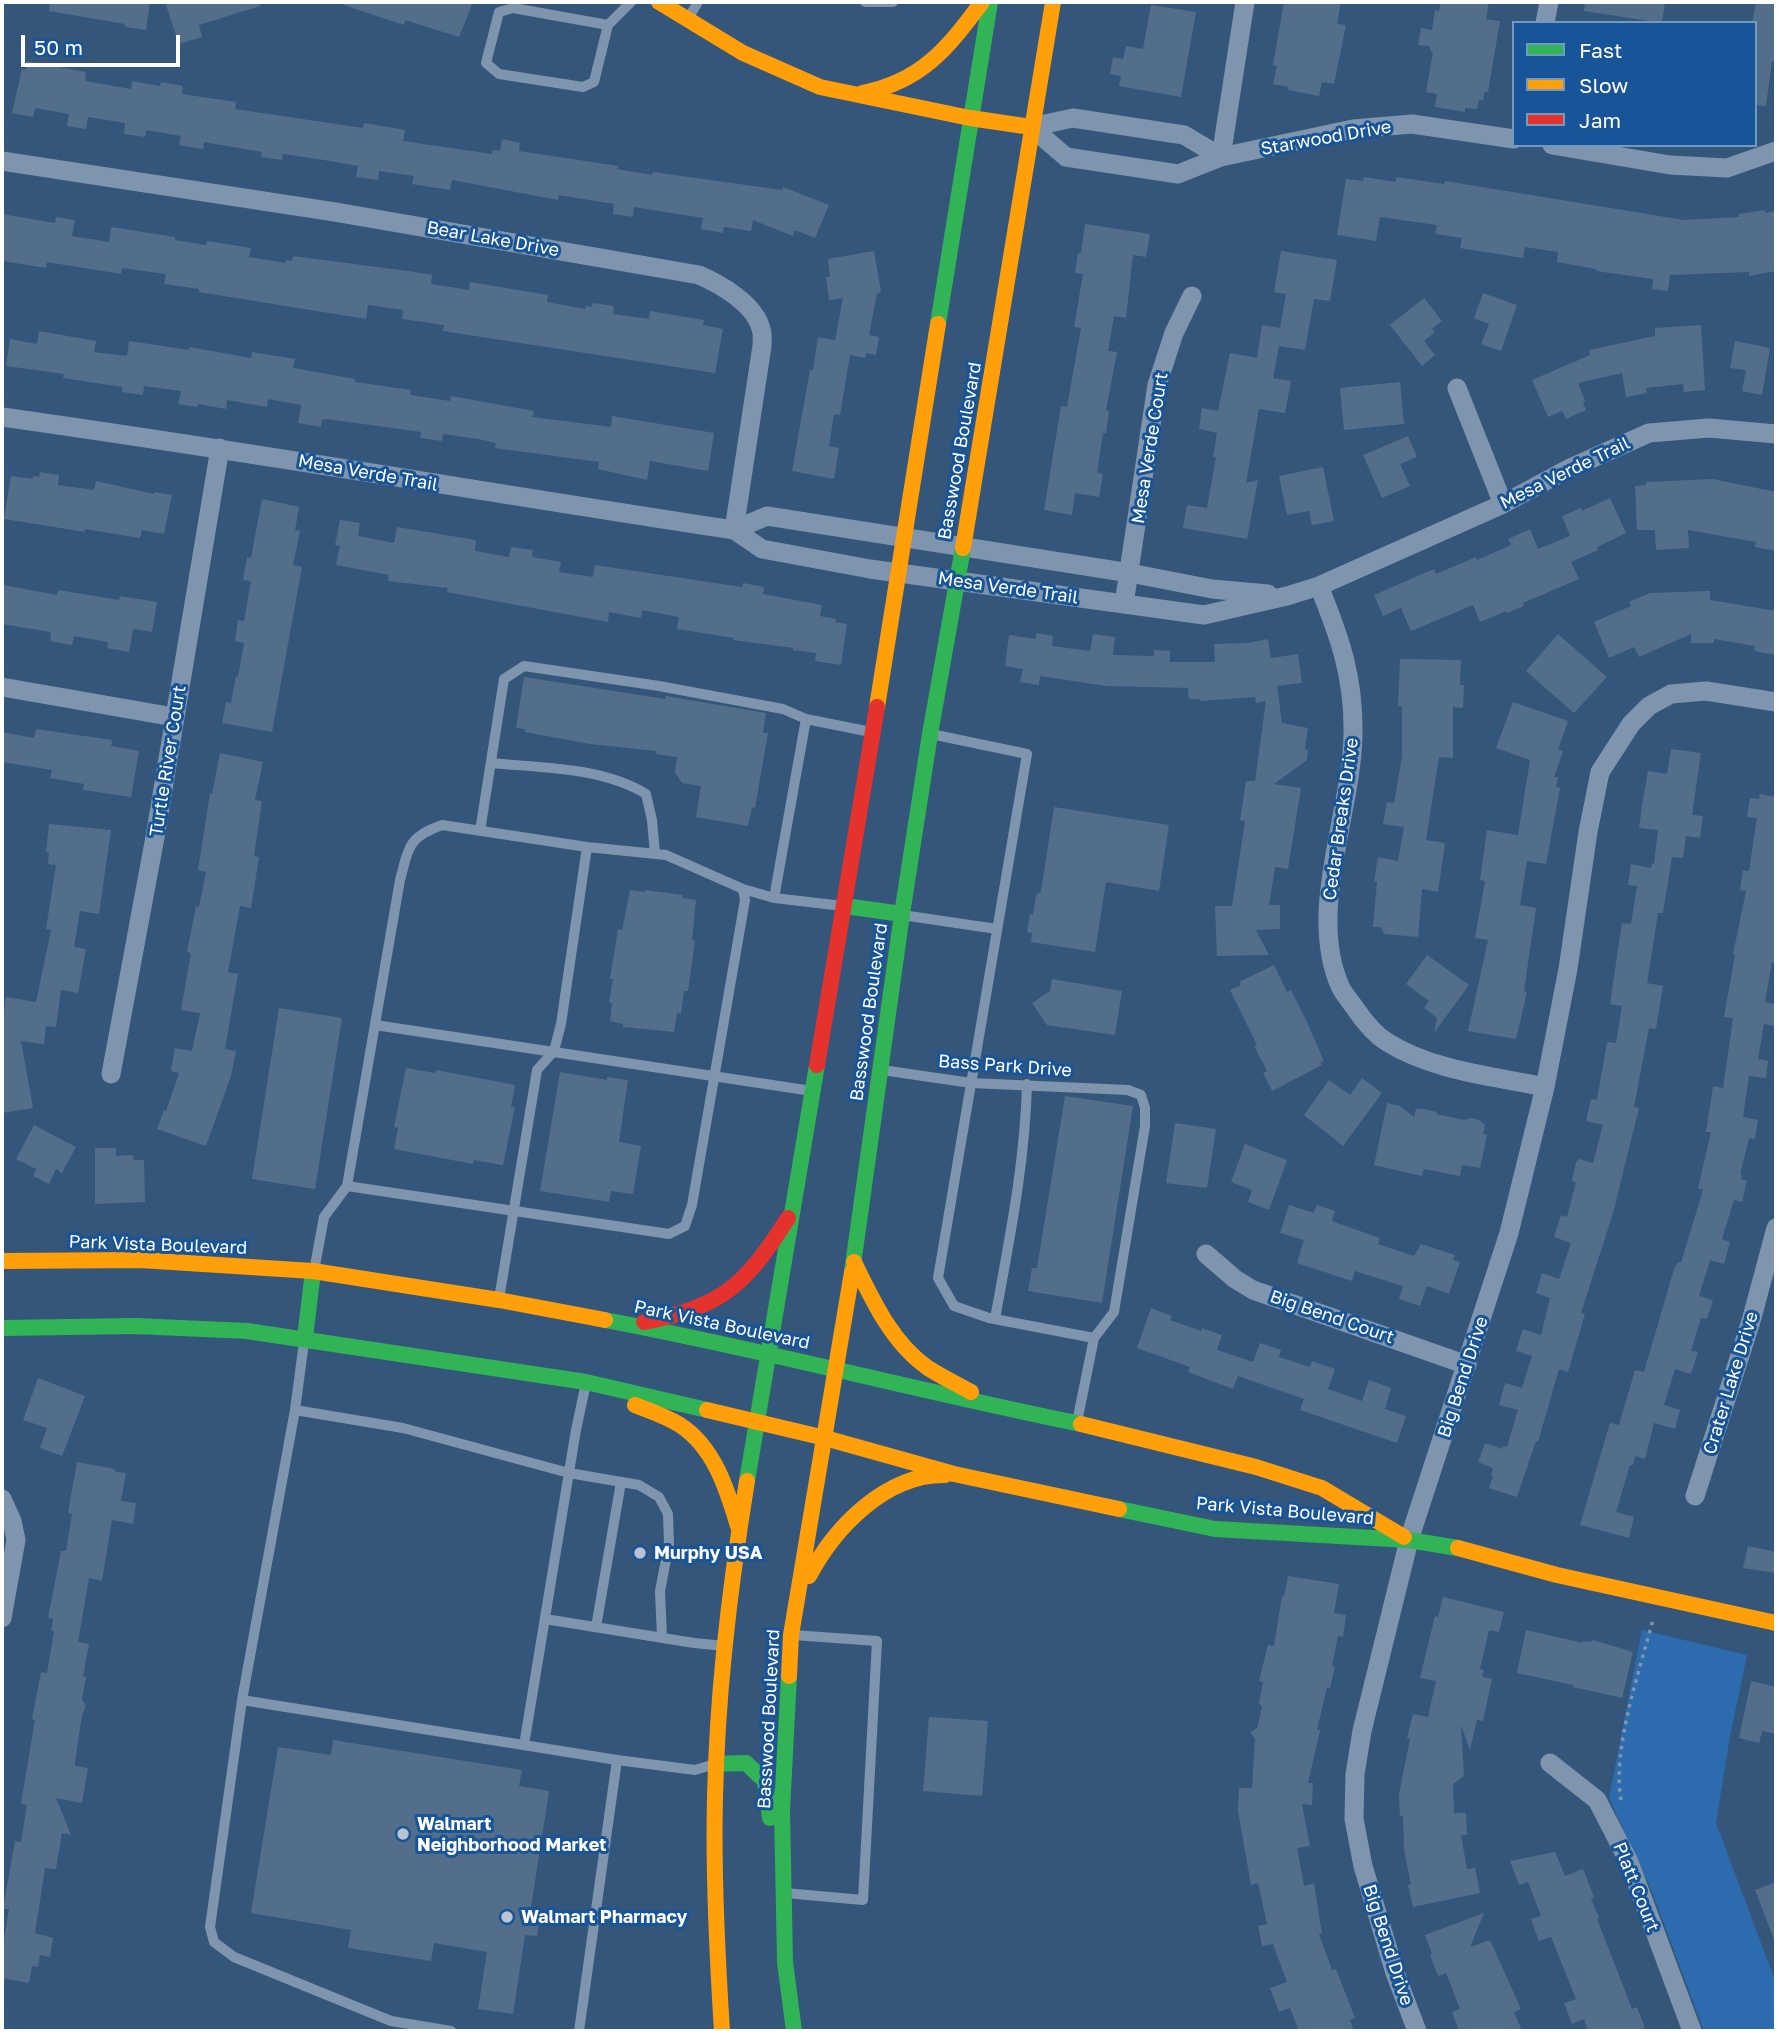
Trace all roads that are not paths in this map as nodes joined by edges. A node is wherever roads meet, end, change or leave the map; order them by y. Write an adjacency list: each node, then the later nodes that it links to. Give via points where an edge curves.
1 (631, 2): 13 (lane)
2 (659, 2): 11 (main road)
3 (698, 2): 11 (lane)
4 (865, 2): 5 (lane)
5 (893, 2)
6 (982, 2): 14 (main road, via 950,45 914,75)
7 (990, 2): 15 (main road)
8 (1053, 2): 16 (main road, Basswood Boulevard)
9 (1245, 2): 20 (street)
10 (1549, 2): 12 (street)
11 (687, 20): 14 (main road, via 743,53 820,87)
12 (1545, 21)
13 (608, 25): 13 (lane, via 513,8 499,12 486,63 499,74 583,87 594,82)
14 (857, 95): 15 (main road)
15 (970, 118): 16 (main road); 29 (main road)
16 (1031, 127): 20 (street, via 1073,118 1184,135); 20 (street, Starwood Drive, via 1066,158 1178,174); 30 (main road, Basswood Boulevard)
17 (1512, 139): 20 (street, Starwood Drive, via 1412,124 1353,130)
18 (1564, 147): 19 (street, via 1670,165 1727,168)
19 (1776, 151)
20 (1221, 157)
21 (2, 160): 28 (street, Bear Lake Drive, via 348,214 699,275 716,282 735,295 761,329)
22 (1192, 296): 32 (street, Mesa Verde Court, via 1157,385)
23 (1457, 388): 27 (street)
24 (2, 417): 26 (street, Mesa Verde Trail)
25 (1776, 433): 27 (street, Mesa Verde Trail, via 1709,428 1649,433)
26 (220, 447): 28 (street, Mesa Verde Trail); 39 (street, Turtle River Court)
27 (1503, 504): 34 (street, Mesa Verde Trail)
28 (734, 530): 29 (street, Mesa Verde Trail, via 767,516); 31 (street, Mesa Verde Trail, via 762,549)
29 (904, 537): 30 (street, Mesa Verde Trail); 31 (main road)
30 (963, 547): 32 (street, Mesa Verde Trail); 33 (main road, Basswood Boulevard)
31 (898, 573): 33 (street, Mesa Verde Trail); 41 (main road)
32 (1130, 573): 35 (street, Mesa Verde Trail, via 1213,589); 36 (street, Mesa Verde Court)
33 (957, 581): 36 (street, Mesa Verde Trail); 42 (main road, Basswood Boulevard)
34 (1319, 586): 35 (street, Mesa Verde Trail); 59 (street, Cedar Breaks Drive, via 1344,650 1353,703 1350,765 1328,913 1340,986 1364,1021 1385,1041 1411,1055)
35 (1287, 596): 36 (street, Mesa Verde Trail, via 1204,615)
36 (1124, 604)
37 (2, 687): 39 (street)
38 (1776, 702): 59 (street, Big Bend Drive, via 1706,691 1671,694 1631,723 1601,772)
39 (174, 717): 55 (street, Turtle River Court)
40 (806, 719): 41 (lane); 43 (lane, via 793,712 659,686 524,666 504,679); 48 (lane)
41 (872, 732): 49 (main road)
42 (930, 734): 50 (main road, Basswood Boulevard); 51 (lane, via 1027,754)
43 (491, 763): 44 (lane); 46 (lane, via 607,777 646,794)
44 (480, 831): 45 (lane); 52 (lane, via 442,825 421,832 408,850)
45 (587, 847): 46 (lane); 53 (lane)
46 (655, 854): 47 (lane)
47 (743, 889): 48 (lane); 56 (lane, via 746,900)
48 (775, 898): 49 (lane)
49 (845, 906): 50 (main road); 60 (main road)
50 (902, 914): 51 (lane); 54 (main road, Basswood Boulevard)
51 (997, 929): 57 (lane)
52 (375, 1025): 53 (lane); 61 (lane)
53 (554, 1051): 56 (lane); 62 (lane, via 537,1070)
54 (881, 1070): 57 (lane, Bass Park Drive); 67 (main road, Basswood Boulevard)
55 (111, 1074)
56 (714, 1078): 60 (lane); 62 (lane, via 685,1226 669,1234)
57 (971, 1083): 58 (lane, Bass Park Drive); 70 (lane, via 938,1278 954,1306)
58 (1027, 1084): 70 (lane, via 1021,1177); 74 (lane, Bass Park Drive, via 1128,1090 1141,1095 1145,1108 1114,1312)
59 (1545, 1087): 76 (street, Big Bend Drive, via 1509,1233)
60 (813, 1091): 63 (main road)
61 (347, 1186): 62 (lane); 68 (lane, via 324,1217)
62 (514, 1211): 69 (lane)
63 (793, 1211): 71 (main road, via 753,1270 732,1289 673,1317); 75 (main road)
64 (1776, 1228): 87 (street, Crater Lake Drive)
65 (1206, 1254): 76 (street, Big Bend Court, via 1253,1290)
66 (2, 1261): 68 (main road, Park Vista Boulevard, via 140,1260)
67 (854, 1262): 77 (main road, Basswood Boulevard); 79 (main road, via 880,1315 923,1364)
68 (313, 1272): 69 (main road, Park Vista Boulevard); 73 (main road)
69 (499, 1300): 71 (main road, Park Vista Boulevard)
70 (995, 1319): 74 (lane)
71 (629, 1324): 75 (main road, Park Vista Boulevard)
72 (2, 1328): 73 (main road, Park Vista Boulevard, via 136,1326)
73 (305, 1338): 78 (main road, Park Vista Boulevard); 80 (lane)
74 (1094, 1338): 82 (lane)
75 (768, 1354): 77 (main road, Park Vista Boulevard); 81 (main road)
76 (1467, 1365): 90 (street, Big Bend Drive)
77 (836, 1369): 79 (main road, Park Vista Boulevard); 83 (main road, Basswood Boulevard)
78 (586, 1382): 81 (main road, Park Vista Boulevard); 84 (lane); 89 (main road, via 681,1426 720,1471)
79 (997, 1407): 82 (main road, Park Vista Boulevard)
80 (295, 1410): 84 (lane, via 403,1428); 99 (lane)
81 (757, 1422): 83 (main road, Park Vista Boulevard); 89 (main road)
82 (1076, 1423): 90 (main road, Park Vista Boulevard, via 1204,1453 1322,1488)
83 (825, 1438): 85 (main road, Park Vista Boulevard); 91 (main road, Basswood Boulevard)
84 (569, 1473): 86 (lane); 93 (lane)
85 (954, 1474): 90 (main road, Park Vista Boulevard, via 1215,1529); 91 (main road, via 923,1475 883,1493 848,1520 820,1554)
86 (621, 1482): 95 (lane); 97 (lane, via 639,1485 659,1497 668,1514 669,1544 660,1591)
87 (1695, 1496)
88 (2, 1499): 92 (street, via 16,1540)
89 (740, 1533): 98 (main road)
90 (1409, 1540): 94 (main road, Park Vista Boulevard); 110 (street, Big Bend Drive, via 1362,1731 1354,1819 1366,1878)
91 (797, 1604): 96 (main road, Basswood Boulevard)
92 (2, 1618)
93 (545, 1619): 95 (lane); 100 (lane)
94 (1776, 1623)
95 (596, 1627): 97 (lane)
96 (791, 1635): 104 (main road, Basswood Boulevard, via 782,1810); 104 (lane, via 877,1641 863,1900)
97 (662, 1638): 98 (lane)
98 (725, 1646): 103 (main road)
99 (242, 1700): 100 (lane); 106 (lane, via 209,1927 214,1942 234,1957 391,2021)
100 (524, 1745): 101 (lane)
101 (617, 1760): 103 (lane, via 695,1770); 107 (lane)
102 (1550, 1763): 111 (street, Platt Court, via 1597,1800 1629,1862)
103 (716, 1764): 105 (main road, via 746,1763 765,1781 770,1901); 108 (main road)
104 (784, 1893): 105 (main road, Basswood Boulevard)
105 (785, 1962): 109 (main road, Basswood Boulevard)
106 (451, 2031)
107 (579, 2031)
108 (722, 2031)
109 (794, 2031)
110 (1416, 2031)
111 (1692, 2031)

